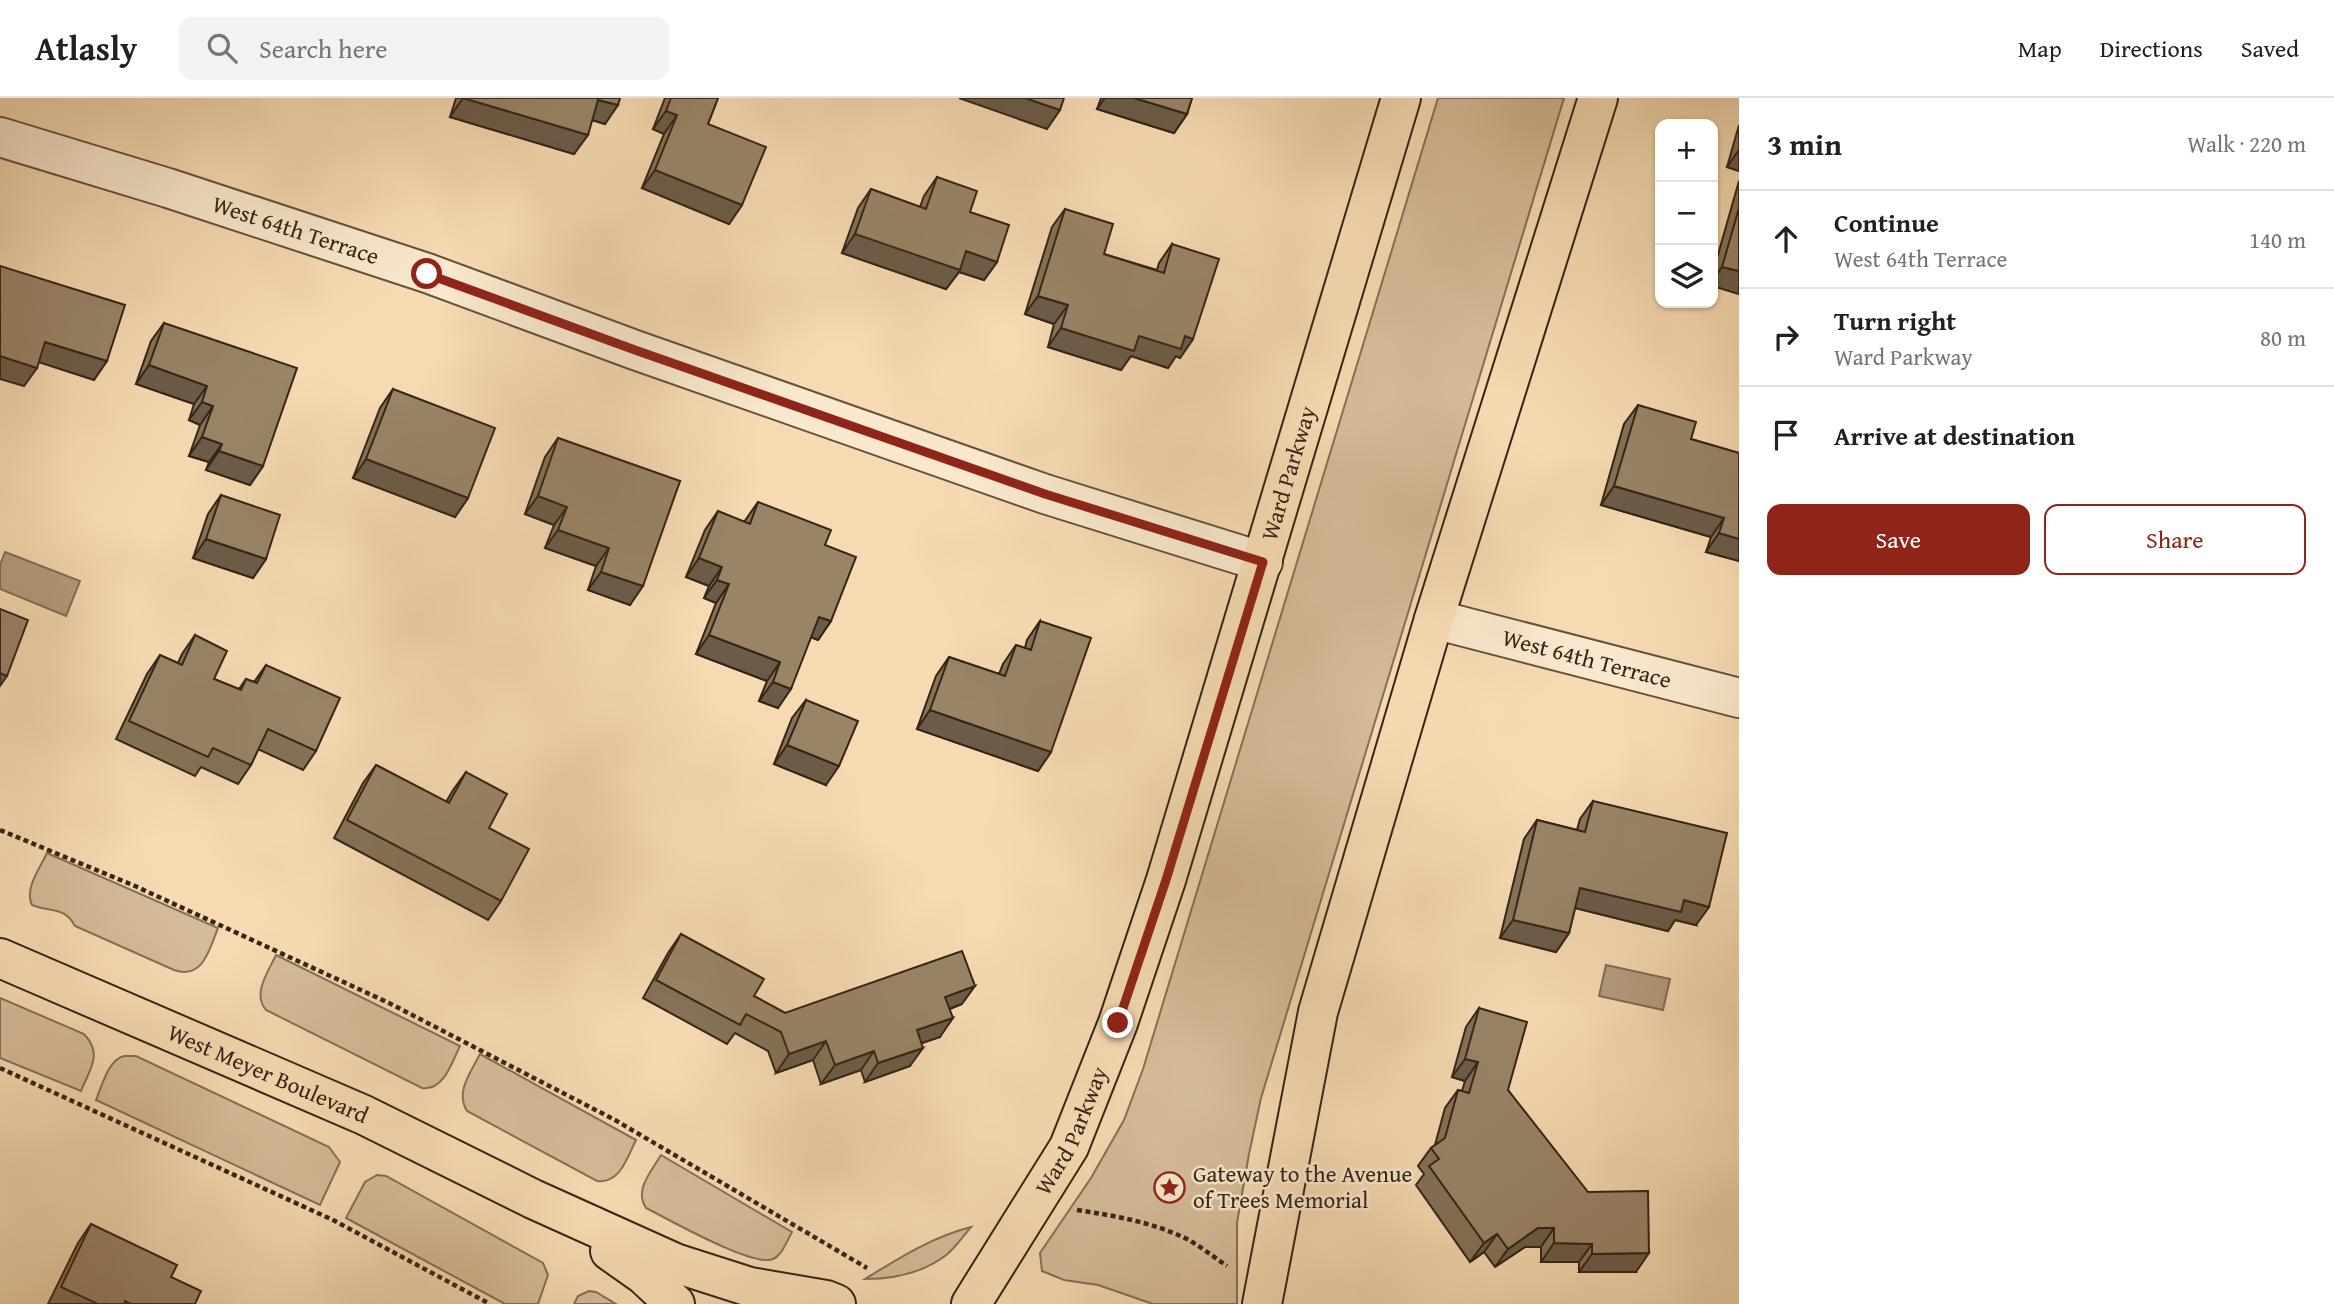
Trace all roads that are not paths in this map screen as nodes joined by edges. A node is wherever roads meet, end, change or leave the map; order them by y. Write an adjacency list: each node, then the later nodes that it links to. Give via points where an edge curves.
1 (1401, 98): 4 (main road, Ward Parkway)
2 (1598, 98): 5 (main road)
3 (0, 137): 4 (street, West 64th Terrace, via 427,274 1045,494)
4 (1263, 562): 11 (main road, Ward Parkway, via 1118,1023 1069,1147)
5 (1434, 619): 6 (street, West 64th Terrace); 12 (main road, via 1318,1012)
6 (1739, 698)
7 (0, 958): 8 (main road, West Meyer Boulevard, via 364,1115)
8 (533, 1199): 9 (main road, via 644,1275); 10 (main road, via 675,1263 750,1287)
9 (674, 1304)
10 (836, 1304)
11 (971, 1304)
12 (1262, 1304)

